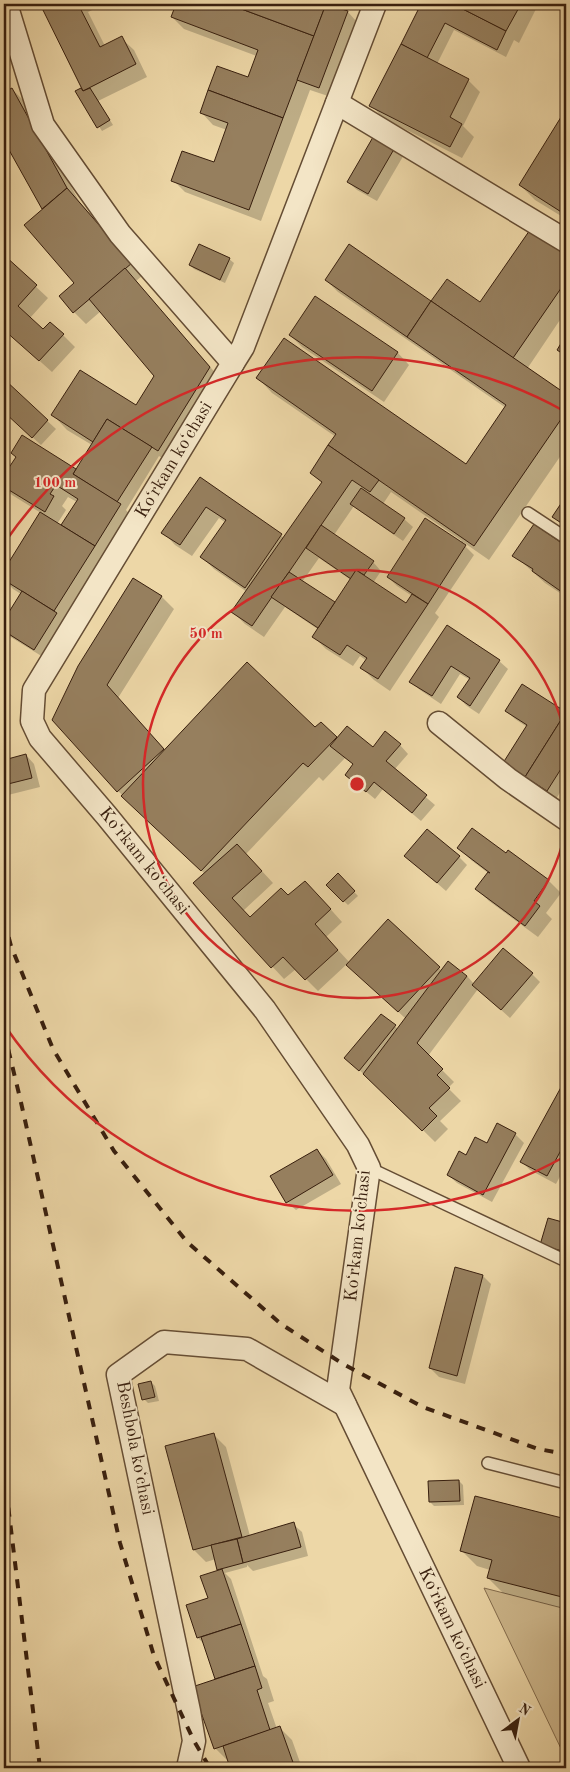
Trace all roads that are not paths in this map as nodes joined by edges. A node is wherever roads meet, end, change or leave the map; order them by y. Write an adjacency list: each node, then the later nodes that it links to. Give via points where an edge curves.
1 (6, 4): 5 (street, via 43,126 120,234)
2 (375, 4): 3 (street, Koʻrkam koʻchasi)
3 (337, 103): 4 (street); 5 (street, Koʻrkam koʻchasi, via 242,347)
4 (566, 242)
5 (232, 363): 10 (street, Koʻrkam koʻchasi, via 34,690 32,721 40,738 265,1010 358,1145)
6 (528, 513): 7 (lane)
7 (566, 538)
8 (439, 724): 9 (street, via 508,779)
9 (566, 819)
10 (369, 1168): 11 (lane); 12 (street, Koʻrkam koʻchasi, via 338,1390)
11 (566, 1261)
12 (345, 1405): 15 (street, Beshbola koʻchasi, via 247,1349 164,1342 118,1375 189,1710 194,1741); 16 (street, Koʻrkam koʻchasi)
13 (488, 1464): 14 (lane)
14 (566, 1483)
15 (188, 1768)
16 (519, 1768)

